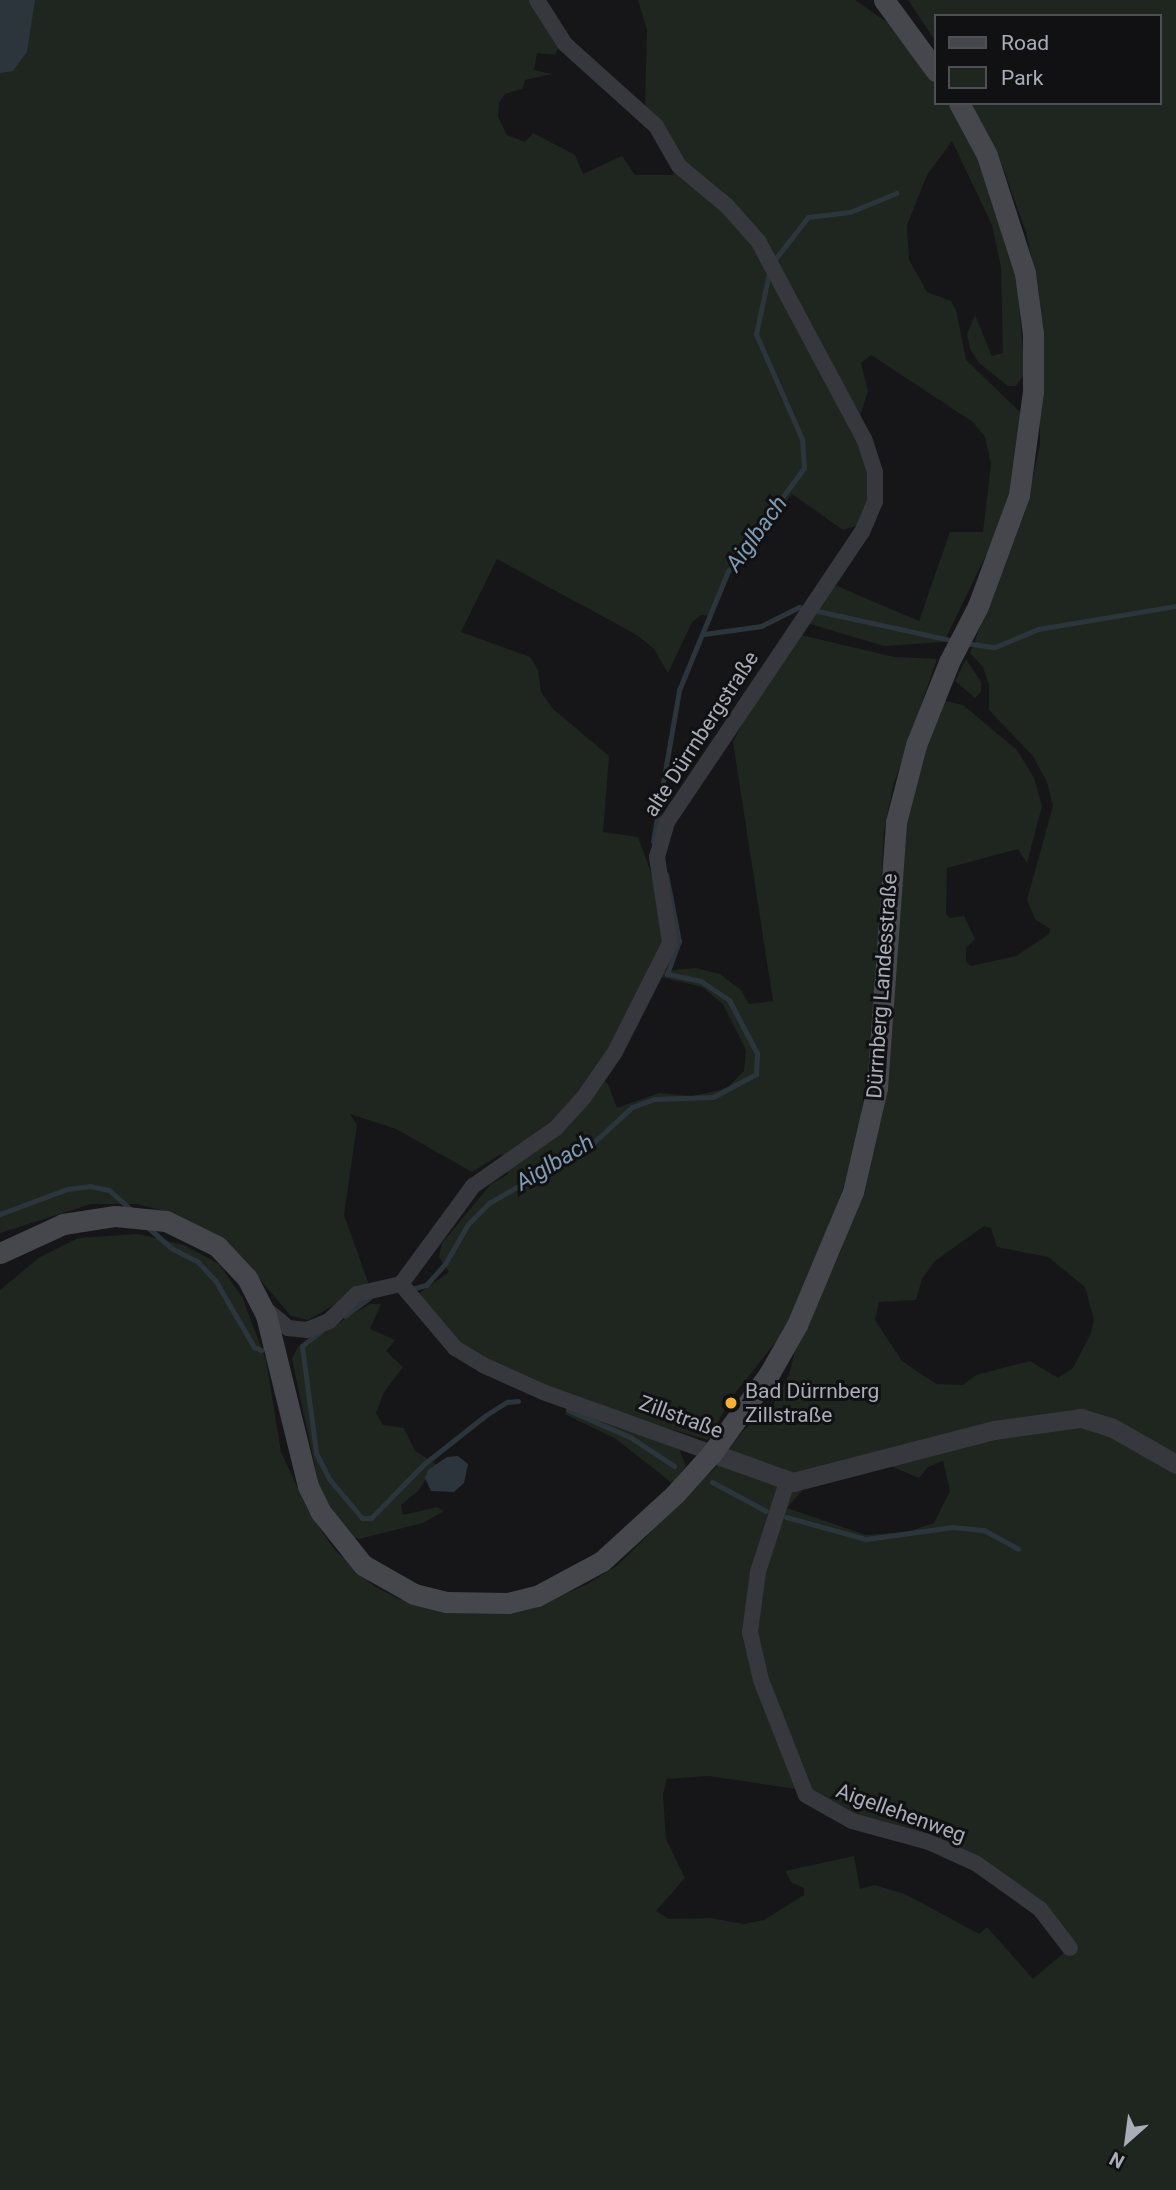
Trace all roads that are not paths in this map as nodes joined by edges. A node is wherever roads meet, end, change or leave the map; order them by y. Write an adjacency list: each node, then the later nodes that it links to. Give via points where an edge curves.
1 (537, 0): 6 (street, alte Dürrnbergstraße, via 551,27 584,65 656,126 679,166 727,206 759,242 864,439 875,472 875,502 862,532 665,827 657,857 670,943 615,1052 556,1128 473,1186)
2 (884, 0): 3 (main road)
3 (934, 68)
4 (961, 105): 10 (main road, Dürrnberg Landesstraße, via 1010,215 1025,273 1033,357 1029,437 1019,495 1002,548 916,745 896,822 878,1076 852,1192 797,1325 769,1374)
5 (0, 1254): 7 (main road, Dürrnberg Landesstraße, via 63,1224 91,1218 142,1217 194,1232 233,1261)
6 (405, 1288): 8 (street, via 357,1294 329,1321); 10 (street, Zillstraße, via 455,1348 483,1365 543,1392)
7 (262, 1305): 8 (street); 9 (main road, Dürrnberg Landesstraße)
8 (296, 1331): 9 (street, via 283,1340)
9 (279, 1363): 10 (main road, Dürrnberg Landesstraße, via 308,1486 320,1511 348,1549 373,1572 414,1594 447,1602 508,1603 537,1596 580,1576 637,1531)
10 (712, 1453): 12 (street, Zillstraße)
11 (1176, 1464): 12 (street, via 1111,1427 1069,1418 994,1430)
12 (787, 1482): 13 (street, Aigellehenweg, via 758,1572 750,1632 761,1680 806,1795 852,1821 929,1842 976,1864 1040,1909)
13 (1070, 1948)

